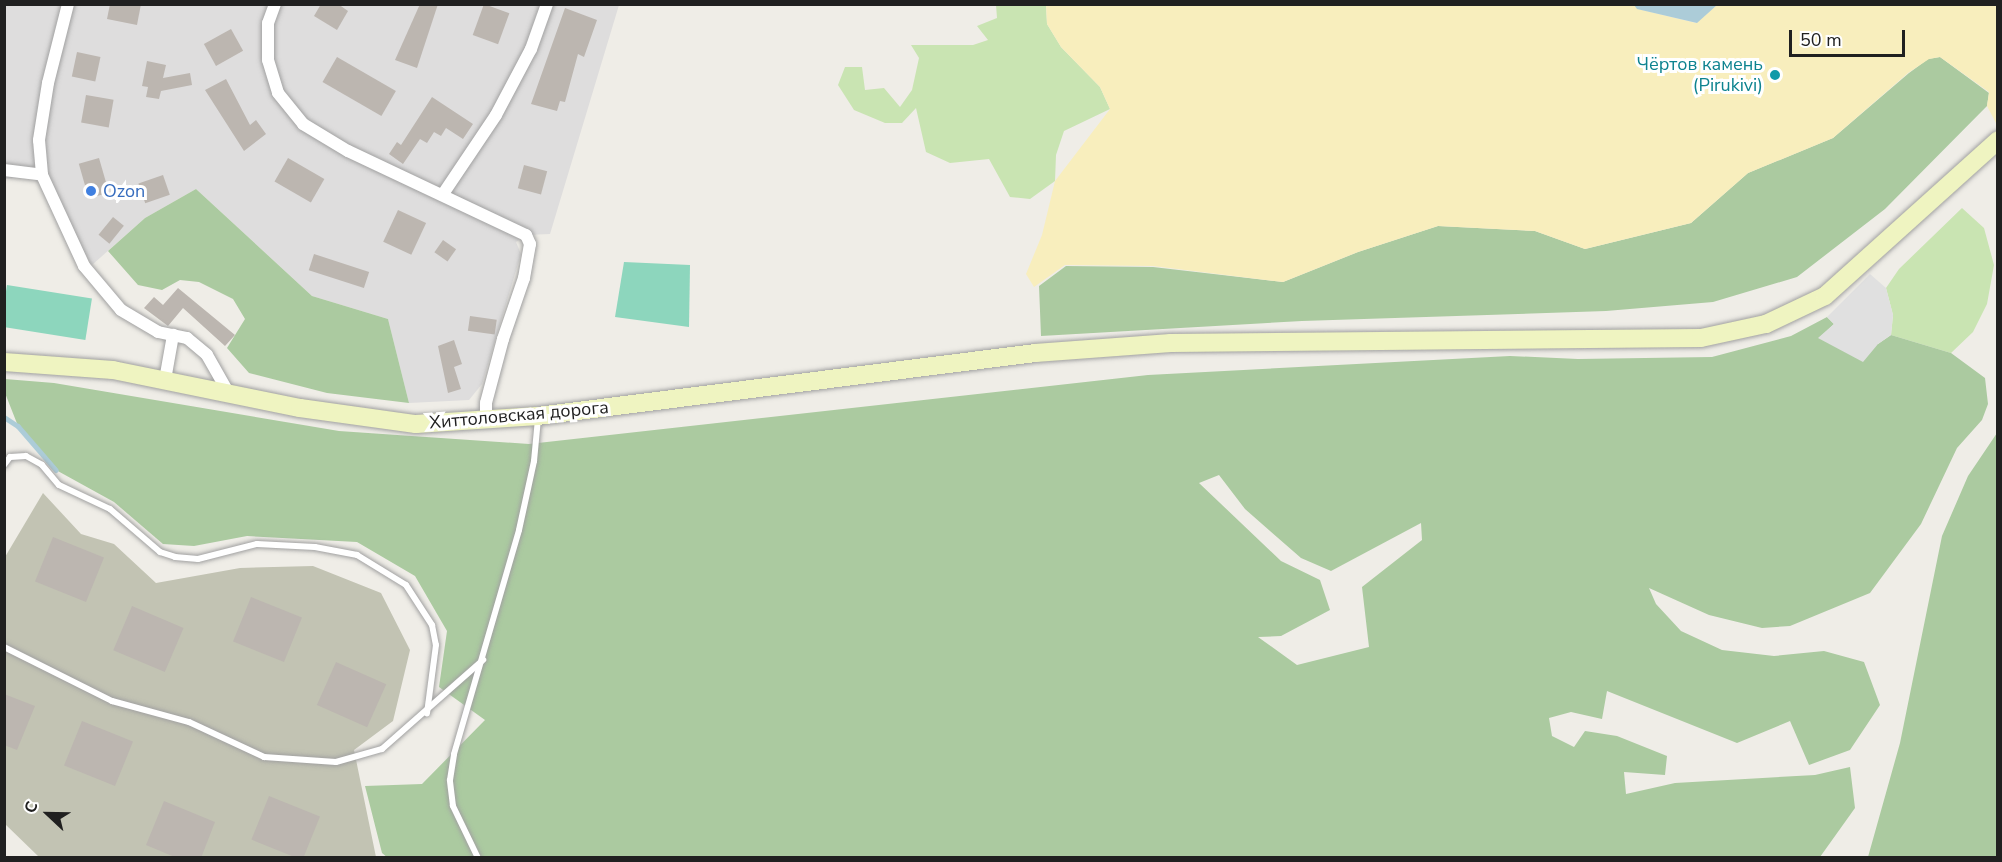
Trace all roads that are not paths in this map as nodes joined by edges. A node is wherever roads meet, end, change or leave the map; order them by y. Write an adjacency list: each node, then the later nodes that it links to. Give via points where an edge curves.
1 (68, 4): 6 (street, via 48,83 39,140)
2 (275, 4): 7 (street, via 268,23 268,60 278,93 303,124 348,151)
3 (547, 4): 7 (street, via 531,50 496,115)
4 (1998, 140): 12 (street, Хиттоловская дорога, via 1825,296 1766,324 1701,338 1171,343 1035,353)
5 (5, 171): 6 (street)
6 (42, 175): 8 (street, via 84,266 134,321)
7 (443, 194): 13 (street, via 516,228 530,244 524,278 486,403)
8 (173, 335): 10 (street); 11 (street, via 187,338 207,355)
9 (4, 362): 10 (street, Хиттоловская дорога, via 113,370)
10 (165, 380): 11 (street, Хиттоловская дорога)
11 (228, 392): 13 (street, Хиттоловская дорога, via 300,408 416,424)
12 (538, 416): 13 (street, Хиттоловская дорога); 16 (lane, via 534,461 519,530)
13 (486, 419)
14 (4, 465): 17 (lane, via 10,457 26,456 42,465 59,485 110,508 160,552 175,557 198,559 257,544 315,547 357,555 406,585 432,625 436,645)
15 (4, 647): 17 (lane, via 112,701 189,722 264,757 336,762 382,749)
16 (483, 660): 17 (lane); 18 (lane, via 454,754 450,780 453,806)
17 (428, 713)
18 (478, 858)

